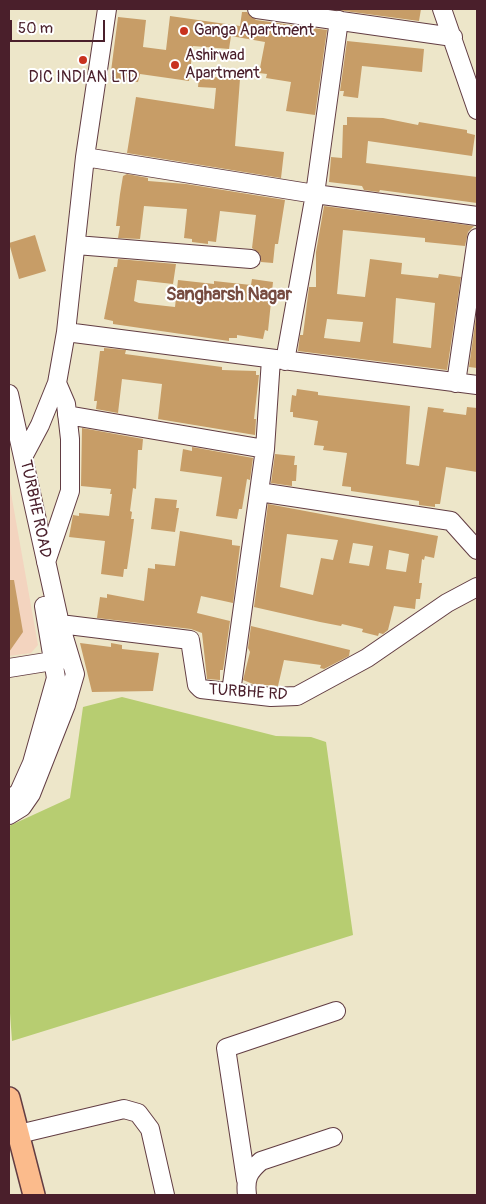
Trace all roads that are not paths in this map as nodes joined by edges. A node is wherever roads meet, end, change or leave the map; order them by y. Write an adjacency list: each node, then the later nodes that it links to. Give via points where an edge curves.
1 (107, 9): 7 (street)
2 (257, 9): 4 (street)
3 (442, 9): 5 (street)
4 (339, 20): 5 (street); 8 (street)
5 (453, 37): 6 (street)
6 (477, 110)
7 (85, 157): 8 (street); 11 (street)
8 (315, 194): 9 (street); 14 (street)
9 (477, 216)
10 (477, 238): 16 (street)
11 (76, 244): 12 (street); 13 (street)
12 (251, 259)
13 (66, 332): 14 (street); 15 (street)
14 (278, 360): 16 (street); 21 (street)
15 (58, 383): 19 (street); 22 (street)
16 (456, 383): 17 (street)
17 (477, 386)
18 (9, 394): 22 (street, TURBHE ROAD)
19 (68, 415): 21 (street); 25 (street, via 70,491)
20 (9, 441): 28 (street)
21 (265, 448): 23 (street)
22 (23, 457): 25 (street, TURBHE ROAD)
23 (259, 492): 24 (street, via 451,521); 30 (street)
24 (477, 550)
25 (46, 563): 27 (street, TURBHE ROAD)
26 (477, 587): 30 (street, TURBHE RD, via 447,603 366,658 297,696 271,697)
27 (60, 624): 28 (street, TURBHE ROAD); 30 (street, TURBHE RD, via 190,640 197,685 201,689)
28 (62, 659): 29 (street); 31 (street, via 32,762 19,792); 32 (street, via 75,674 73,685 31,794 22,807)
29 (9, 668)
30 (231, 692)
31 (9, 801)
32 (9, 815)
33 (336, 1012): 37 (street, via 226,1048)
34 (9, 1101): 35 (main road)
35 (18, 1134): 38 (main road); 39 (street, via 124,1109 138,1113 150,1129)
36 (333, 1137): 37 (street, via 261,1161 251,1169)
37 (246, 1188)
38 (34, 1195)
39 (165, 1195)

